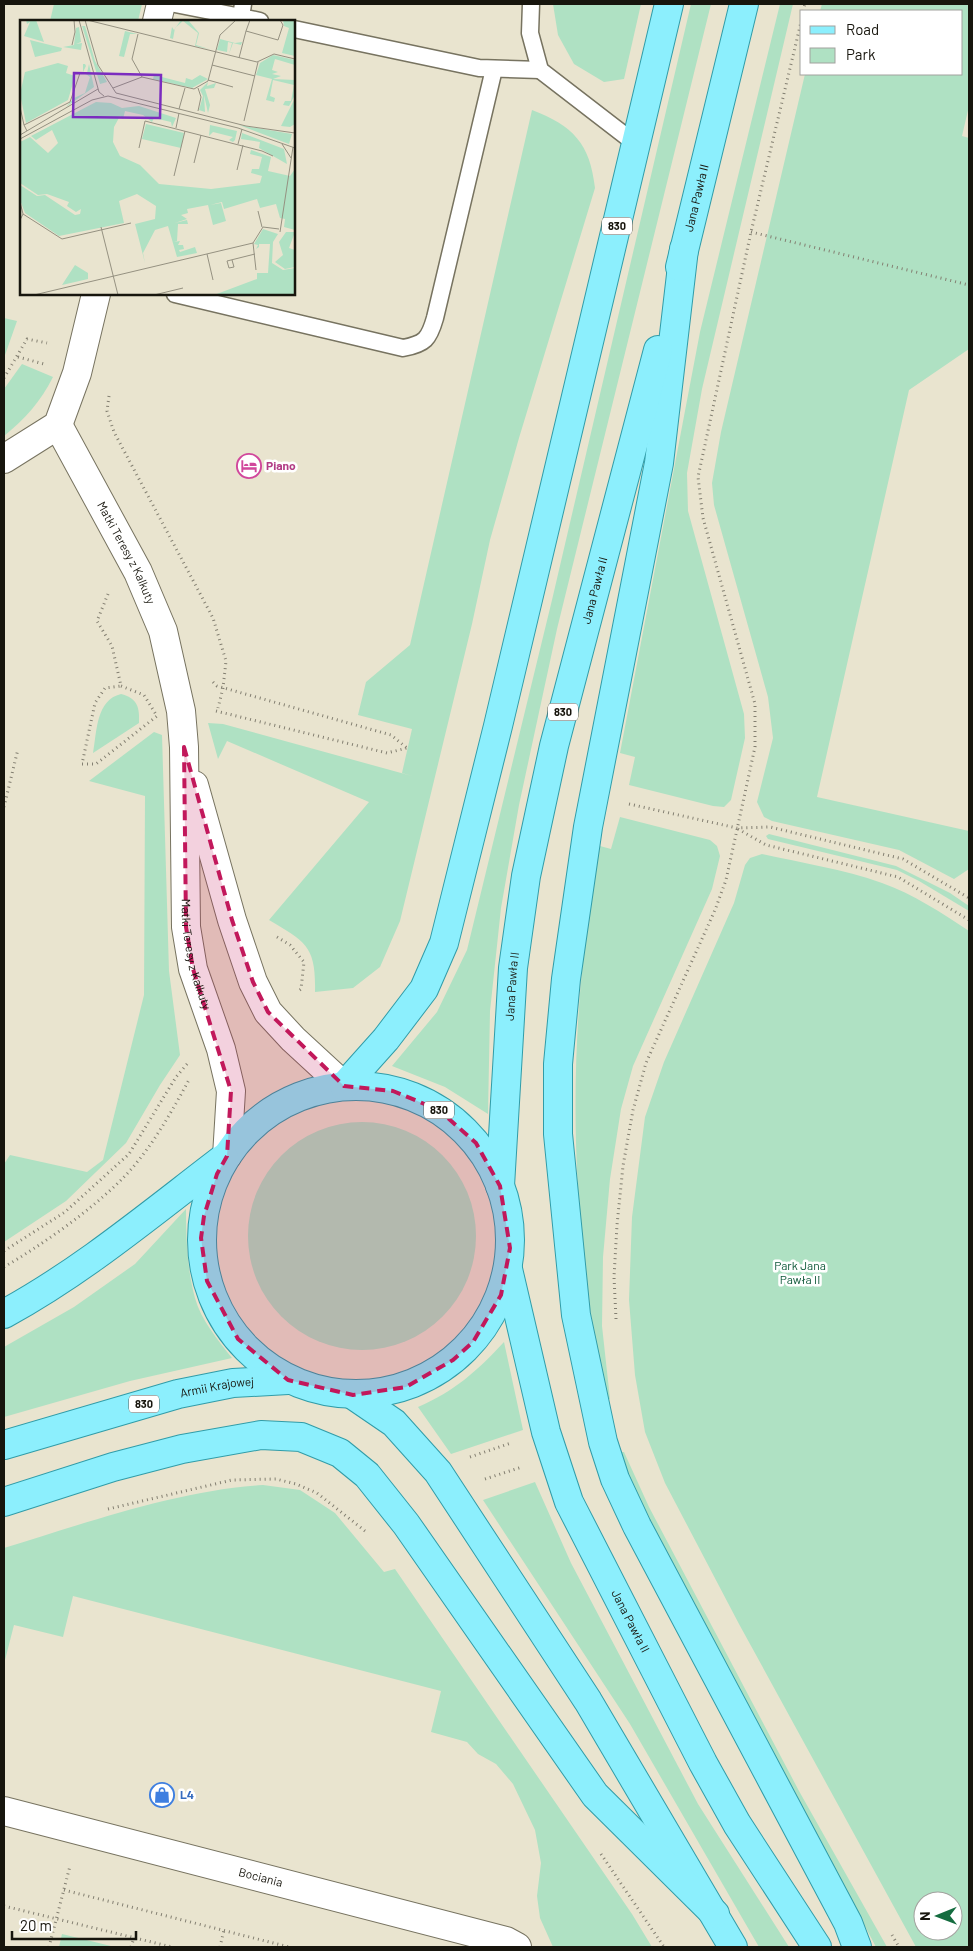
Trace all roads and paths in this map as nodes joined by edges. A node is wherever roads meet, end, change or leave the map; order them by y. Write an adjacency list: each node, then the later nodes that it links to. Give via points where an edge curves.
1 (161, 4): 7 (street)
2 (175, 4): 6 (lane)
3 (531, 4): 12 (lane, via 530,34)
4 (669, 4): 13 (main road, 830)
5 (744, 4): 15 (main road, Jana Pawła II / 830)
6 (242, 11): 8 (lane)
7 (157, 20)
8 (258, 20)
9 (800, 26): 14 (path)
10 (295, 28): 11 (lane)
11 (494, 69): 12 (lane); 18 (lane, via 436,318 430,335 419,345 403,348)
12 (540, 70): 13 (lane)
13 (636, 144): 41 (main road, 830, via 444,944 424,989)
14 (751, 232): 16 (path); 36 (path, via 698,477 703,518 755,704 755,747)
15 (684, 249): 43 (main road, Jana Pawła II / 830, via 554,746 526,876 513,968); 73 (main road, via 659,464 588,828 566,979 558,1064 558,1134 564,1208 576,1315 615,1479 641,1535 848,1923)
16 (969, 285)
17 (96, 295): 24 (street, via 77,373)
18 (179, 295)
19 (54, 345): 20 (path, via 27,339)
20 (18, 357): 21 (path); 22 (path)
21 (49, 365)
22 (4, 378)
23 (109, 391): 29 (path, via 107,411 114,432 213,618 226,661)
24 (58, 425): 25 (street); 32 (street, Matki Teresy z Kalkuty, via 138,572 163,631 181,711)
25 (4, 458)
26 (97, 621): 28 (path, via 112,646)
27 (211, 680): 29 (path)
28 (121, 686): 30 (path, via 144,696); 31 (path, via 105,688 94,703 82,764 96,764)
29 (224, 688): 29 (path, via 391,735 407,748 387,753 217,712)
30 (157, 716)
31 (130, 737)
32 (184, 747): 41 (street, Matki Teresy z Kalkuty, via 232,920 253,982 268,1012); 42 (street, Matki Teresy z Kalkuty, via 186,927 193,969 204,1008 221,1049 231,1091)
33 (18, 749): 35 (path)
34 (624, 802): 36 (path)
35 (4, 807)
36 (737, 828): 37 (path, via 770,827 902,859); 38 (path, via 766,845 898,877); 48 (path, via 733,854 715,910 646,1063 633,1110 617,1225)
37 (969, 898)
38 (969, 920)
39 (191, 1059): 44 (path, via 176,1077 128,1154 65,1212)
40 (192, 1076): 45 (path, via 154,1140 123,1177 75,1218)
41 (344, 1086): 42 (main road, 830, via 306,1095 269,1113 244,1135); 43 (main road, 830, via 393,1091 417,1098 439,1110 476,1143)
42 (228, 1156): 47 (main road, 830, via 82,1264); 49 (main road, 830, via 217,1174 204,1216 202,1238 207,1282 225,1322 238,1339 252,1355)
43 (500, 1186): 46 (main road, 830, via 510,1227)
44 (4, 1251)
45 (4, 1267)
46 (508, 1268): 50 (main road, 830, via 501,1295 489,1319 473,1342 453,1360 431,1376 406,1387); 52 (main road, Jana Pawła II)
47 (4, 1314)
48 (616, 1322)
49 (288, 1380): 50 (main road, 830, via 331,1393); 51 (main road, Armii Krajowej / 830, via 233,1383 178,1394)
50 (353, 1395): 53 (main road, via 394,1423)
51 (4, 1445)
52 (550, 1445): 53 (path, via 466,1484); 53 (path, via 452,1462); 72 (main road, Jana Pawła II, via 569,1502 588,1542 703,1763 737,1824)
53 (444, 1482): 61 (main road, via 588,1701)
54 (4, 1502): 56 (main road, via 182,1449 269,1435 301,1437 340,1453 367,1474)
55 (105, 1509): 56 (path, via 232,1480 276,1479 317,1493 360,1529 383,1539)
56 (406, 1524): 61 (main road, via 595,1795)
57 (4, 1811): 58 (street, Bociania)
58 (80, 1830): 59 (path); 70 (street, Bociania, via 506,1941)
59 (64, 1890): 62 (path); 63 (path)
60 (4, 1906): 62 (path)
61 (715, 1914): 71 (main road)
62 (57, 1917): 64 (path); 65 (path)
63 (224, 1930): 68 (path); 69 (path)
64 (134, 1938): 66 (path); 67 (path)
65 (49, 1947)
66 (132, 1947)
67 (172, 1947)
68 (220, 1947)
69 (289, 1947)
70 (517, 1947)
71 (733, 1947)
72 (818, 1947)
73 (857, 1947)

